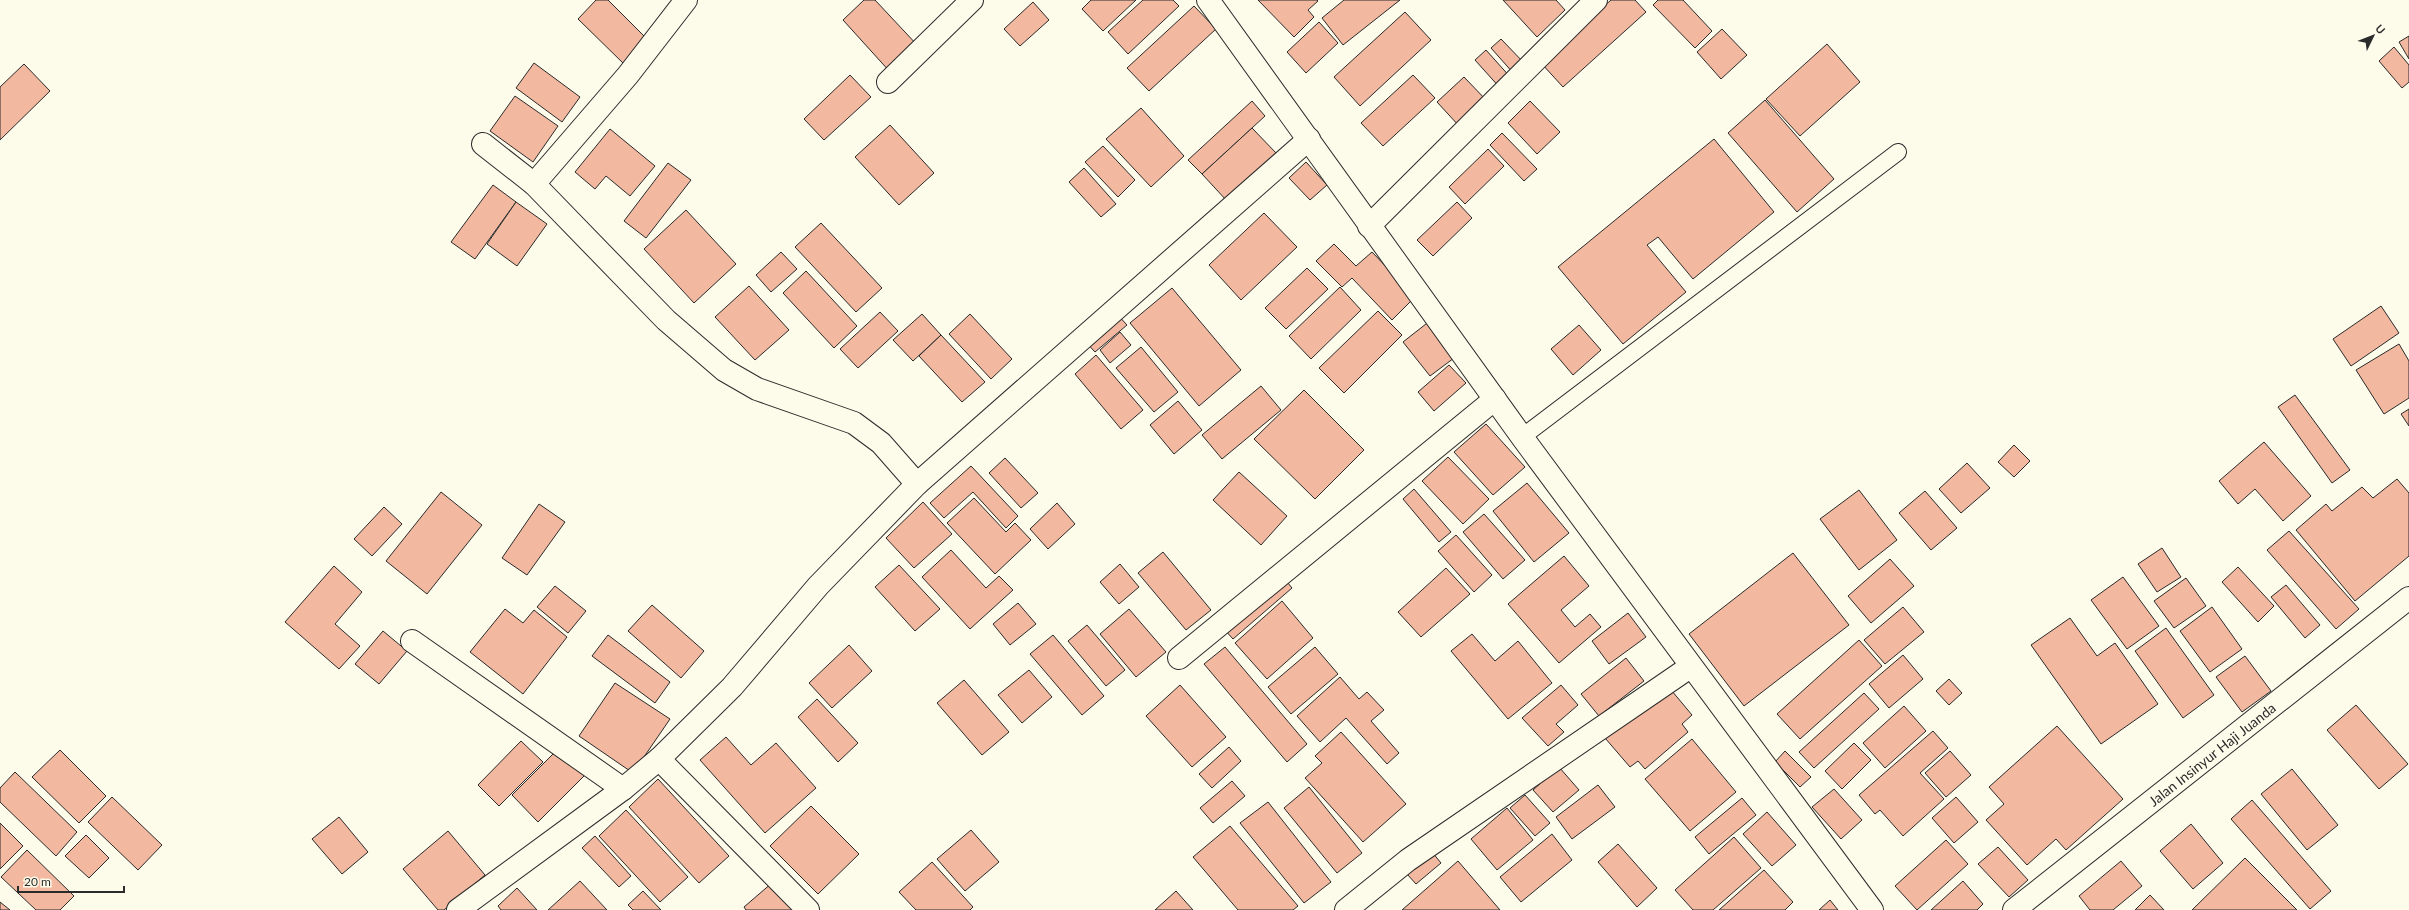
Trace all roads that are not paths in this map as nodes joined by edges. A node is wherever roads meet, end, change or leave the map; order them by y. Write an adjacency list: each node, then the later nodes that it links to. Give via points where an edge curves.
1 (686, 0): 9 (street, via 628,75)
2 (972, 0): 5 (street)
3 (1208, 0): 6 (street)
4 (1596, 0): 10 (street)
5 (888, 82)
6 (1309, 139): 10 (street); 13 (street)
7 (483, 144): 9 (street)
8 (1898, 152): 12 (lane)
9 (534, 184): 13 (street, via 666,320 724,370 757,389 854,423 881,443)
10 (1370, 226): 11 (street)
11 (1495, 399): 12 (street); 16 (street)
12 (1522, 438): 17 (street)
13 (917, 484): 18 (street, via 818,586 732,687)
14 (2409, 598): 24 (street, Jalan Insinyur Haji Juanda)
15 (412, 641): 19 (street)
16 (1179, 658)
17 (1690, 668): 22 (street, via 1408,860); 23 (street)
18 (659, 759): 19 (street); 21 (street)
19 (623, 789): 20 (street)
20 (458, 910)
21 (808, 910)
22 (1346, 910)
23 (1872, 910)
24 (2014, 910)

